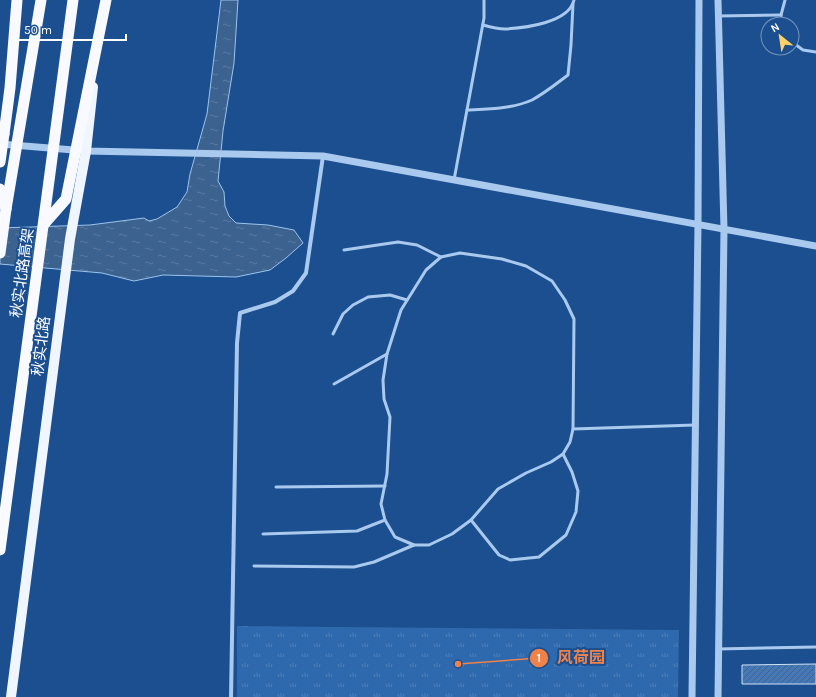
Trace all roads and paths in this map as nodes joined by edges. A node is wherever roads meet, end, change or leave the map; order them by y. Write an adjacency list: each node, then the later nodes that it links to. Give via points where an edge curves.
1 (16, 0): 20 (highway, bridge, via 10,88)
2 (41, 0): 23 (highway, 秋实北路高架, bridge)
3 (74, 0): 25 (highway, 秋实北路高架, bridge)
4 (104, 0): 18 (main road, 秋实北路); 25 (highway, bridge, via 66,199)
5 (484, 0): 13 (lane)
6 (574, 0): 10 (lane)
7 (699, 0): 24 (street)
8 (718, 0): 12 (street)
9 (785, 0): 11 (lane)
10 (573, 4): 13 (lane, via 563,15 545,24 504,29); 16 (lane, via 568,75 531,100 514,106)
11 (781, 15): 12 (lane)
12 (718, 16): 26 (street)
13 (483, 25): 16 (lane)
14 (800, 48): 15 (lane)
15 (816, 52)
16 (467, 110): 21 (lane)
17 (0, 144): 18 (street)
18 (86, 151): 19 (street); 48 (main road, 秋实北路, via 70,239)
19 (323, 156): 21 (street); 49 (street, via 306,273 292,292 275,302 240,313 237,342)
20 (0, 162)
21 (454, 180): 24 (street)
22 (0, 189): 23 (highway)
23 (6, 209): 29 (highway, 秋实北路高架, bridge)
24 (698, 224): 26 (street); 35 (street)
25 (44, 225): 44 (highway, 秋实北路高架, bridge)
26 (724, 229): 27 (street); 47 (street)
27 (816, 246)
28 (344, 250): 30 (lane, via 398,242 417,245)
29 (0, 253)
30 (441, 257): 31 (lane, via 426,270); 36 (lane, via 460,253 502,259 526,266 552,281 574,319)
31 (407, 300): 32 (lane, via 390,295 368,297 343,314); 33 (lane)
32 (333, 334)
33 (386, 354): 34 (lane); 38 (lane, via 384,399 390,417)
34 (334, 384)
35 (695, 425): 36 (lane); 50 (street)
36 (572, 429): 37 (lane, via 570,442)
37 (563, 454): 41 (lane, via 526,472 498,490); 41 (lane, via 578,491 576,512 566,535 539,557 510,560 499,555)
38 (385, 486): 39 (lane); 40 (lane, via 381,504)
39 (276, 487)
40 (385, 520): 42 (lane, via 357,532); 43 (lane, via 395,537)
41 (471, 520): 43 (lane, via 452,534 429,545)
42 (263, 534)
43 (414, 545): 45 (lane, via 374,562 354,567)
44 (0, 550)
45 (254, 566)
46 (816, 647): 47 (lane)
47 (718, 649): 51 (street)
48 (11, 697)
49 (231, 697)
50 (692, 697)
51 (718, 697)

